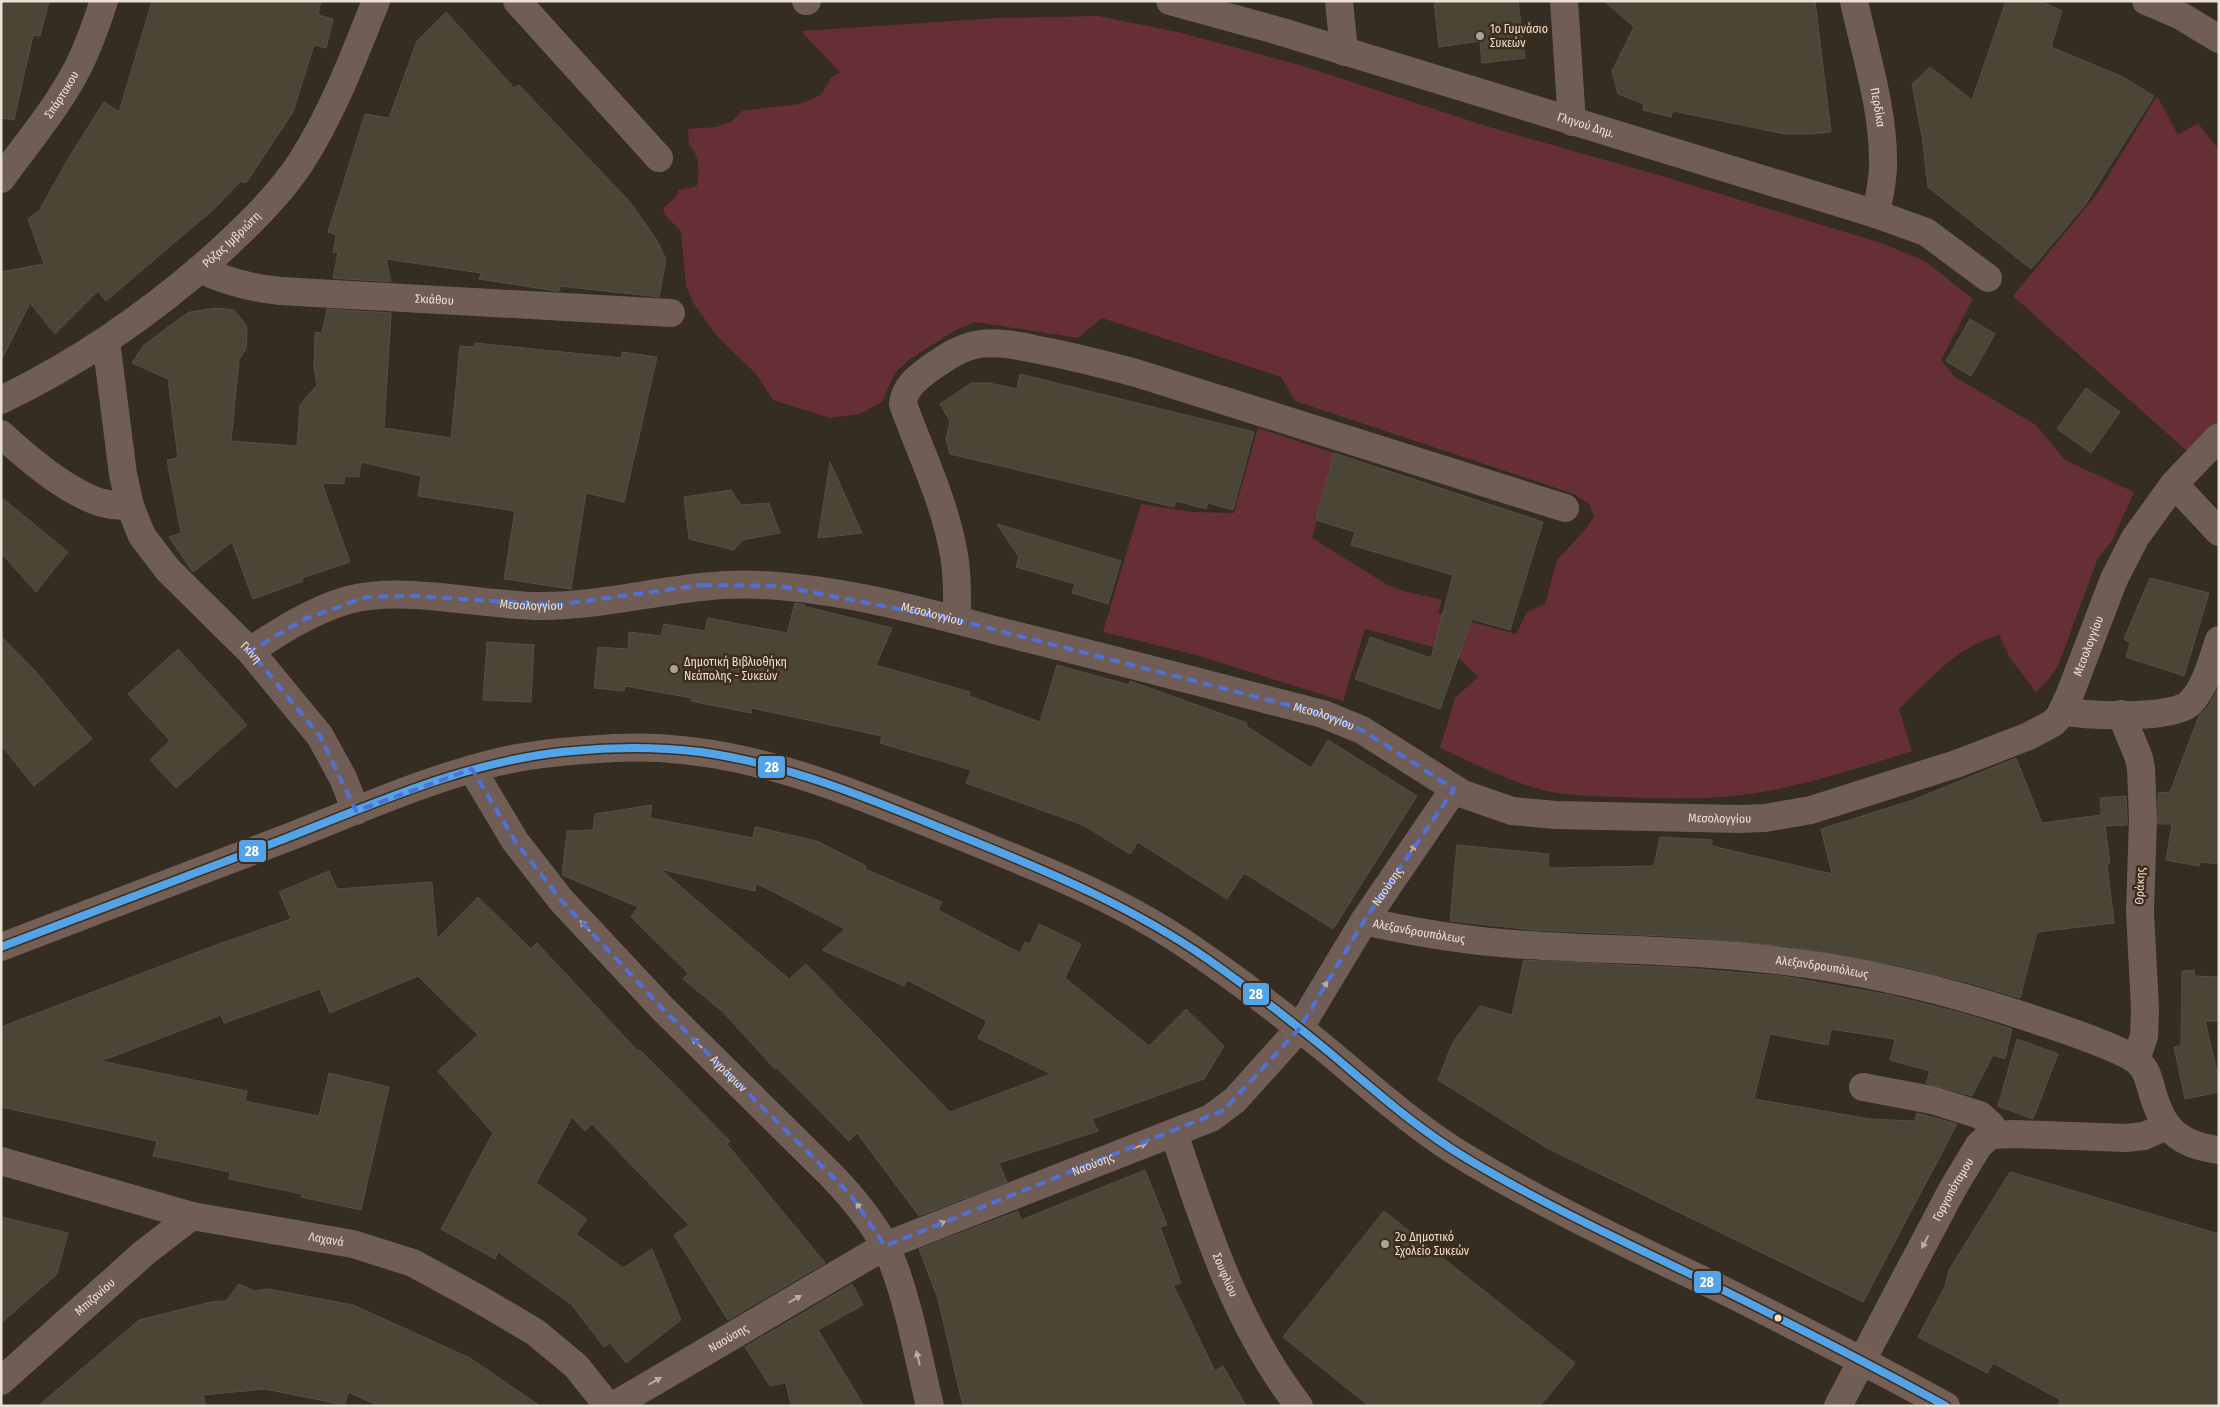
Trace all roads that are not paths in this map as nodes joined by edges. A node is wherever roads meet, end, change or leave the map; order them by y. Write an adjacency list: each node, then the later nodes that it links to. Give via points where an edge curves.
1 (104, 1): 14 (street, Σπάρτακου, via 77,69 54,108)
2 (376, 1): 16 (street, Ρόζας Ιμβριώτη, via 330,110 300,163 261,211)
3 (517, 1): 13 (street)
4 (1170, 1): 11 (street, Γληνού Δημ.)
5 (1339, 1): 11 (street)
6 (1564, 1): 12 (street)
7 (1854, 1): 15 (street, Περδίκα, via 1882,141 1882,177)
8 (2146, 1): 9 (street)
9 (2184, 9): 10 (street)
10 (2219, 39)
11 (1344, 52): 12 (street, Γληνού Δημ.)
12 (1572, 122): 15 (street, Γληνού Δημ.)
13 (659, 158)
14 (1, 179)
15 (1876, 214): 17 (street, Γληνού Δημ., via 1926,232)
16 (200, 269): 18 (street, Σκιάθου, via 235,284 296,293); 19 (street, Ρόζας Ιμβριώτη)
17 (1988, 278)
18 (671, 313)
19 (106, 341): 20 (street, Ρόζας Ιμβριώτη, via 58,371); 24 (street, Γκίνη, via 120,457)
20 (1, 400)
21 (1, 434): 24 (street, via 85,496 100,502)
22 (2219, 437): 23 (street, Μεσολογγίου)
23 (2174, 484): 26 (street); 30 (street, Μεσολογγίου, via 2125,555)
24 (130, 506): 29 (street, Γκίνη, via 142,536 154,554 180,584)
25 (1565, 508): 27 (street, via 1136,373 1026,347 979,344 951,354 927,370 911,384 903,398 951,540 957,579)
26 (2219, 532)
27 (957, 620): 29 (street, Μεσολογγίου, via 833,593 759,585 702,585 556,606 379,596 351,600 328,608 282,630); 33 (street, Μεσολογγίου, via 1323,714 1362,730)
28 (2219, 640): 31 (street, via 2205,677 2188,704 2173,712)
29 (250, 651): 34 (street, Γκίνη, via 320,736 343,778)
30 (2062, 711): 31 (street, via 2083,715); 33 (street, Μεσολογγίου, via 2047,728 1956,764 1811,810 1780,816 1739,819 1526,813 1494,806)
31 (2121, 714): 38 (street, Θράκης, via 2141,769 2140,912 2145,1010 2144,1036)
32 (472, 769): 34 (street); 37 (street, via 543,755 650,747 718,754 796,774 855,794 1121,904 1194,950); 46 (street, Αγράφων, one-way to 32, via 855,1202 832,1176 670,1016 561,900 514,840)
33 (1454, 789): 35 (street, Ναούσης, one-way to 33)
34 (356, 811): 36 (street)
35 (1364, 921): 37 (street, Ναούσης, one-way to 35); 38 (street, Αλεξανδρουπόλεως, via 1500,943 1748,957 1864,973 1945,991 2004,1009)
36 (1, 947)
37 (1299, 1029): 41 (street, Ναούσης, via 1224,1110); 47 (street, via 1388,1102 1460,1154 1513,1186)
38 (2136, 1060): 40 (street, via 2146,1072 2157,1109)
39 (1863, 1088): 42 (street, via 1932,1100 1980,1115 1991,1125)
40 (2167, 1126): 42 (street, via 2144,1136 2126,1138); 43 (street, via 2187,1142)
41 (1174, 1133): 46 (street, Ναούσης, one-way to 41); 52 (street, Σουφλίου, via 1212,1244 1245,1320)
42 (1990, 1136): 47 (street, Γοργοπόταμου, one-way to 47, via 1954,1188)
43 (2219, 1150)
44 (1, 1161): 45 (street, Λαχανά)
45 (192, 1216): 48 (street, Μπιζανίου, via 144,1253); 49 (street, Λαχανά, via 354,1244 412,1263 535,1332 576,1366)
46 (885, 1246): 50 (street, Ναούσης, one-way to 46); 51 (street, Αγράφων, one-way to 46, via 897,1276)
47 (1862, 1361): 53 (street, Γοργοπόταμου); 54 (street)
48 (1, 1381)
49 (608, 1406)
50 (613, 1406)
51 (930, 1406)
52 (1300, 1406)
53 (1838, 1406)
54 (1946, 1406)

